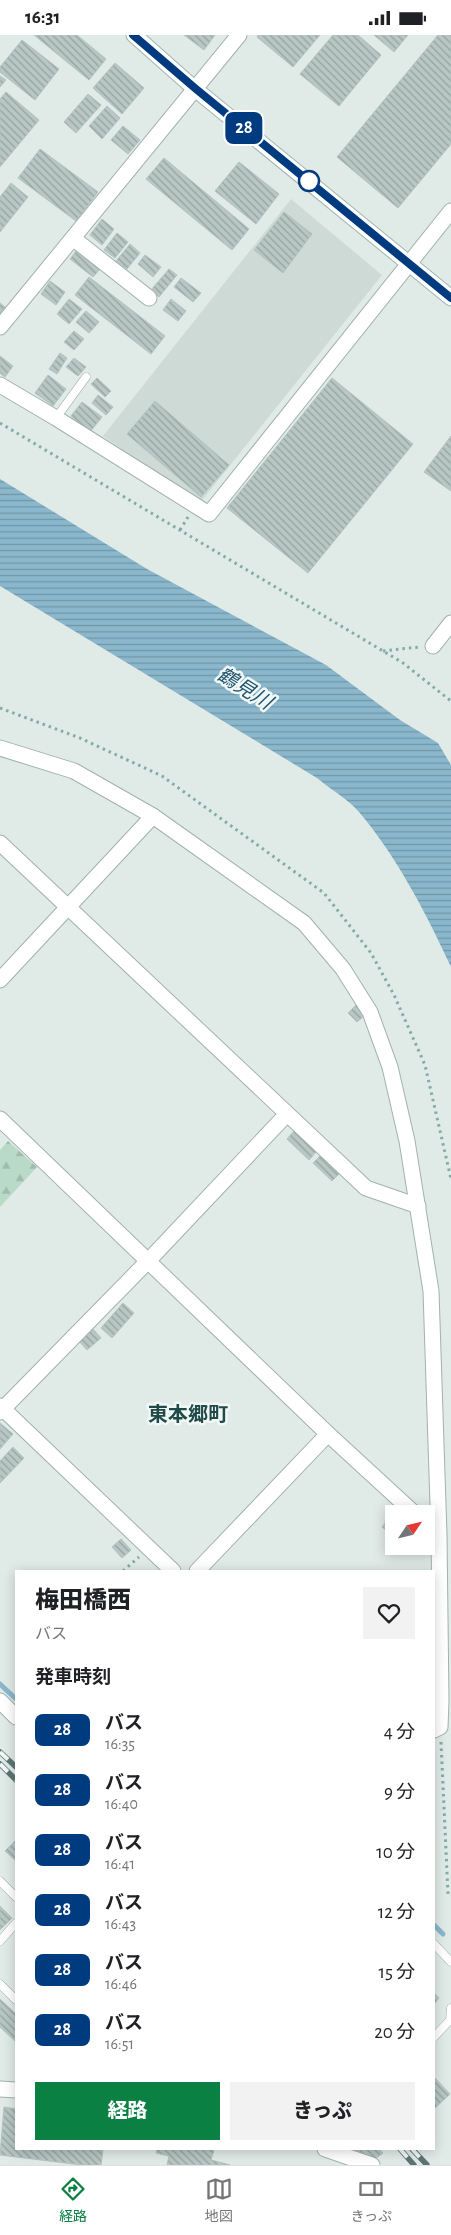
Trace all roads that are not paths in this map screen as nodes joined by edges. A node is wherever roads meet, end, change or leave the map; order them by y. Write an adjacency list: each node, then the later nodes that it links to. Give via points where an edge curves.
1 (134, 35): 3 (street)
2 (239, 35): 3 (street)
3 (196, 89): 5 (street); 6 (street)
4 (451, 211): 6 (street)
5 (74, 239): 7 (street); 9 (street)
6 (408, 263): 8 (street); 12 (street, via 208,514)
7 (149, 298)
8 (451, 298)
9 (0, 327)
10 (86, 377): 12 (lane)
11 (0, 385): 12 (street)
12 (56, 418)
13 (451, 623): 14 (street)
14 (433, 646)
15 (0, 748): 16 (street, via 74,771)
16 (153, 816): 18 (street); 22 (street, via 304,923 343,969 370,1012 390,1067)
17 (0, 843): 18 (street)
18 (68, 907): 19 (street); 20 (street)
19 (0, 980)
20 (286, 1115): 22 (street, via 366,1188); 23 (street)
21 (0, 1119): 23 (street)
22 (418, 1205): 28 (street, via 431,1291)
23 (149, 1260): 24 (street); 25 (street)
24 (1, 1409): 29 (street)
25 (328, 1434): 26 (street); 30 (street)
26 (406, 1505)
27 (435, 1532): 28 (street)
28 (439, 1535): 33 (street, via 441,1723)
29 (172, 1570)
30 (198, 1570)
31 (0, 1701): 32 (street)
32 (15, 1716)
33 (436, 1730)
34 (0, 1881): 35 (lane)
35 (15, 1896)
36 (15, 1924): 37 (lane)
37 (0, 1941)
38 (435, 1945): 39 (lane)
39 (451, 1962)
40 (0, 1984): 41 (lane)
41 (15, 1999)
42 (451, 2008): 43 (lane, via 450,2020)
43 (435, 2036)
44 (0, 2089): 45 (street)
45 (15, 2090)
46 (327, 2150): 47 (street)
47 (372, 2165)

